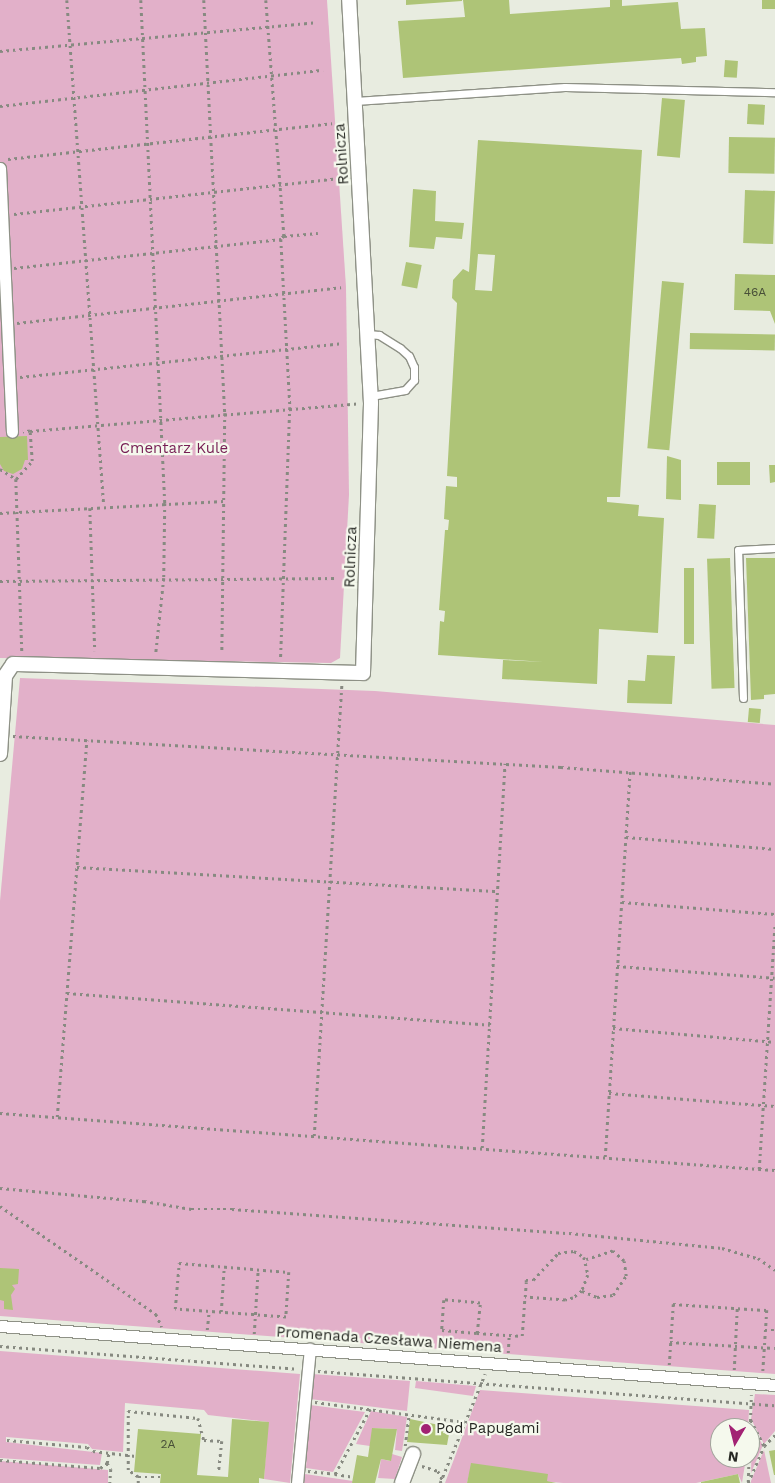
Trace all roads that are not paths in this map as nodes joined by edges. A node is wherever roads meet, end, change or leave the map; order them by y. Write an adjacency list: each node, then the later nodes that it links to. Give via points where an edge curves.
1 (349, 0): 3 (street, Rolnicza)
2 (775, 92): 3 (lane, via 566,87)
3 (355, 101): 5 (street, Rolnicza)
4 (0, 168): 7 (street)
5 (368, 334): 6 (street, Rolnicza); 6 (lane, via 379,335 400,348 410,356 414,367 414,380 405,390)
6 (370, 400): 10 (street, Rolnicza, via 363,673 9,666 5,676)
7 (12, 432)
8 (775, 548): 9 (lane, via 738,550)
9 (743, 698)
10 (0, 754)
11 (0, 1326): 12 (street, Promenada Czesława Niemena)
12 (310, 1350): 13 (street, Promenada Czesława Niemena); 15 (street)
13 (775, 1384)
14 (411, 1458): 16 (street)
15 (297, 1483)
16 (402, 1483)

